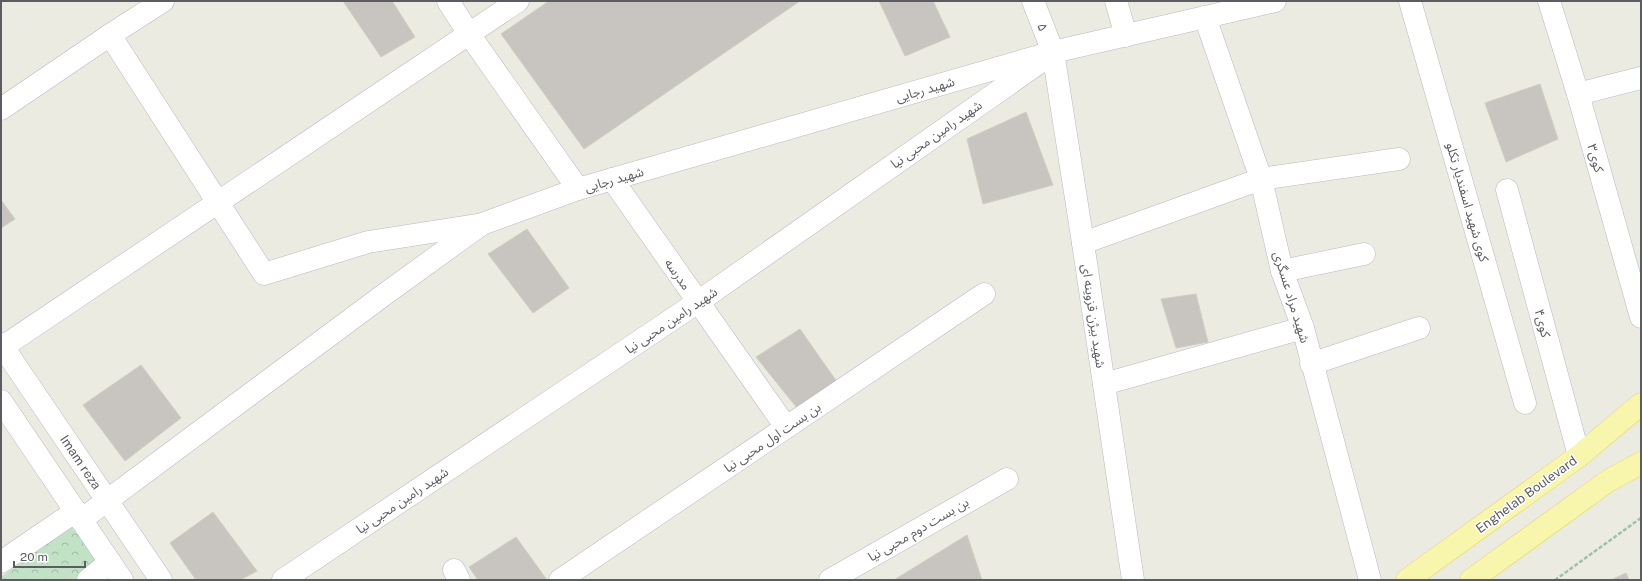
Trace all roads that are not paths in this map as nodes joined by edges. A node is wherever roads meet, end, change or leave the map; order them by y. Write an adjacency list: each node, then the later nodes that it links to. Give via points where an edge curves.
1 (163, 1): 11 (street)
2 (448, 1): 10 (street)
3 (518, 1): 10 (street)
4 (1033, 1): 13 (street, ۵)
5 (1116, 1): 12 (street)
6 (1275, 1): 9 (street, شهید رجایی)
7 (1410, 1): 36 (street, کوی شهید اسفندیار تکلو)
8 (1549, 1): 15 (street, کوی۳)
9 (1205, 17): 12 (street, شهید رجایی); 19 (street, شهید مراد عسگری)
10 (469, 34): 20 (street); 22 (street)
11 (110, 35): 16 (street); 22 (street)
12 (1126, 36): 13 (street, شهید رجایی)
13 (1053, 52): 18 (street, شهید رجایی); 24 (street, شهید بیژن قزوینه ای); 28 (street, شهید رامین محبی نیا)
14 (1641, 78): 15 (street)
15 (1578, 94): 29 (street, کوی۳)
16 (1, 109)
17 (1399, 159): 19 (street)
18 (612, 179): 20 (street, شهید رجایی); 28 (street, مدرسه)
19 (1261, 179): 24 (street); 26 (street, شهید مراد عسگری)
20 (578, 189): 23 (street, شهید رجایی)
21 (1507, 190): 39 (street, کوی۴)
22 (218, 202): 23 (street, via 264,274 368,242); 32 (street)
23 (482, 224): 42 (street)
24 (1083, 243): 34 (street, شهید بیژن قزوینه ای)
25 (1364, 254): 26 (street)
26 (1282, 271): 30 (street, شهید مراد عسگری)
27 (984, 294): 38 (street, بن بست اول محبی نیا)
28 (698, 302): 38 (street, مدرسه); 48 (street, شهید رامین محبی نیا)
29 (1641, 317)
30 (1303, 328): 33 (street, شهید مراد عسگری); 34 (street)
31 (1419, 328): 33 (street)
32 (2, 346): 42 (street, Imam reza)
33 (1311, 364): 52 (street, شهید مراد عسگری)
34 (1104, 384): 51 (street, شهید بیژن قزوینه ای)
35 (1, 401): 43 (street)
36 (1525, 403)
37 (1641, 404): 39 (main road, Enghelab Boulevard)
38 (786, 427): 49 (street, بن بست اول محبی نیا)
39 (1579, 456): 53 (main road, Enghelab Boulevard)
40 (1641, 463): 54 (main road, via 1608,481)
41 (1007, 479): 50 (street, بن بست دوم محبی نیا)
42 (108, 502): 43 (street); 47 (street, Imam reza)
43 (78, 515): 44 (street); 45 (street)
44 (1, 562)
45 (116, 571): 46 (street)
46 (88, 580)
47 (161, 580)
48 (283, 580)
49 (560, 580)
50 (830, 580)
51 (1133, 580)
52 (1370, 580)
53 (1407, 580)
54 (1471, 580)

